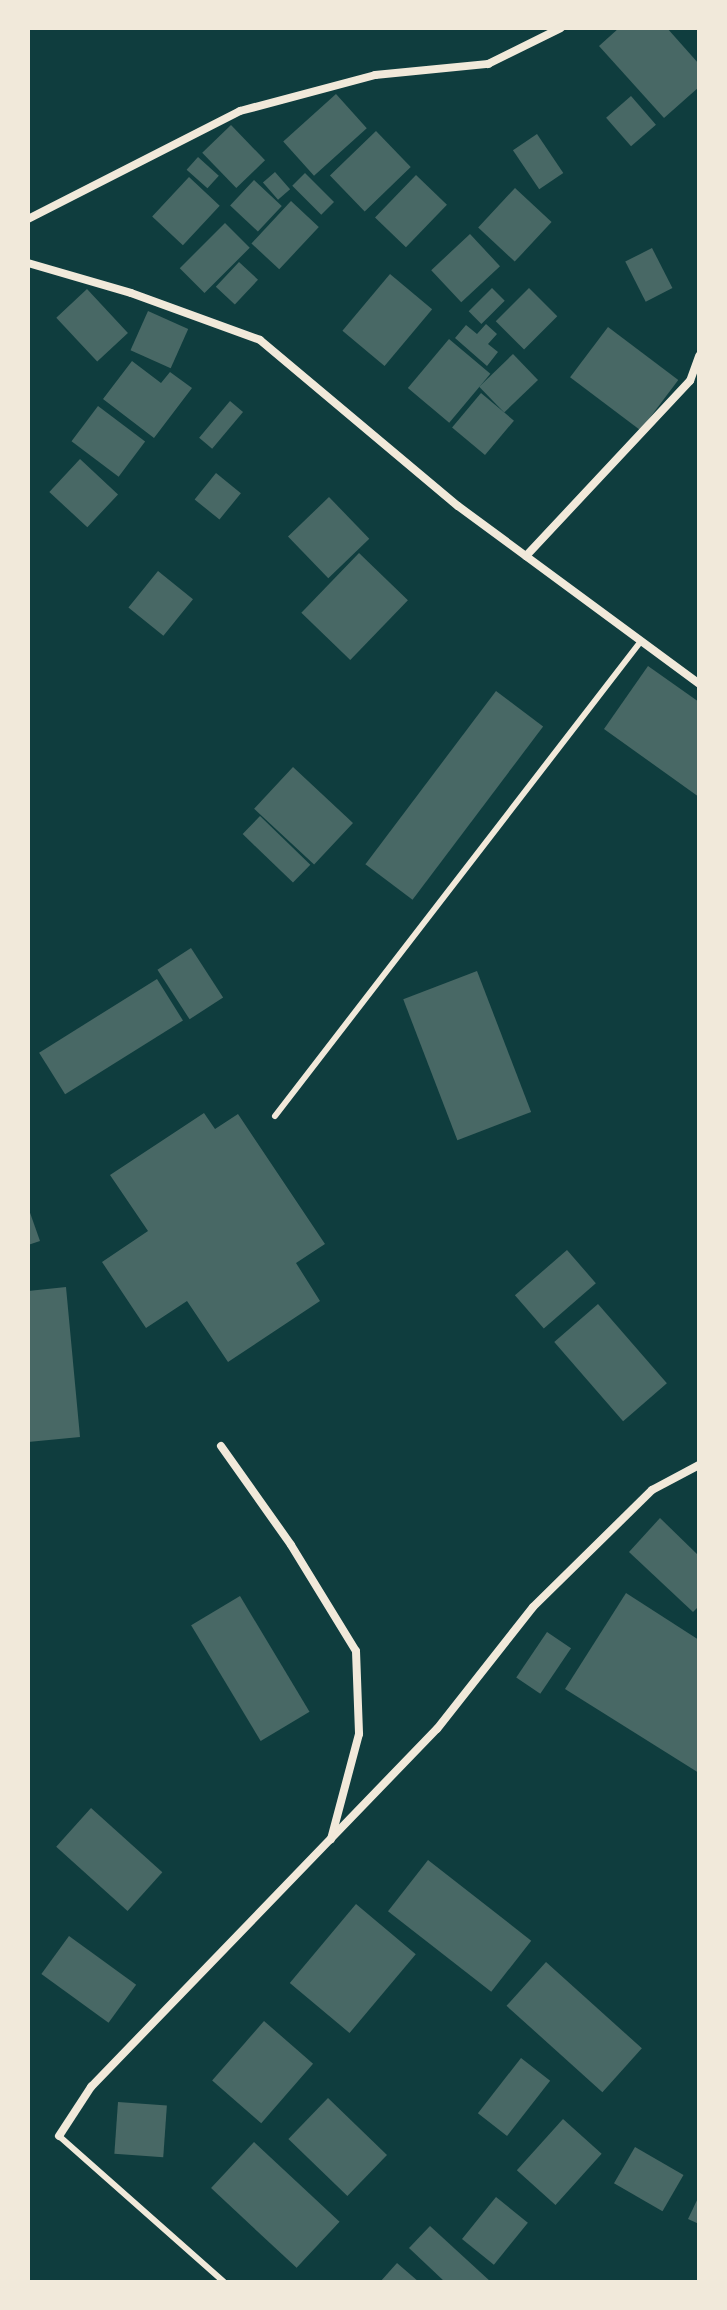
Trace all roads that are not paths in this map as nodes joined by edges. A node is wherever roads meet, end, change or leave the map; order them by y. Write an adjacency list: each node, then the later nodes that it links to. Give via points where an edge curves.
1 (561, 28): 2 (street, via 488,64 375,75 240,111)
2 (28, 219)
3 (28, 263): 5 (street, via 260,340 458,506)
4 (699, 356): 5 (street, via 690,381)
5 (526, 556): 6 (street)
6 (641, 641): 7 (street); 8 (lane)
7 (699, 684)
8 (275, 1116)
9 (221, 1446): 11 (street, via 291,1545 356,1651 359,1734)
10 (699, 1465): 11 (street, via 652,1490 533,1607 437,1729)
11 (330, 1840): 12 (street, via 91,2087)
12 (59, 2136): 13 (lane)
13 (224, 2282)

